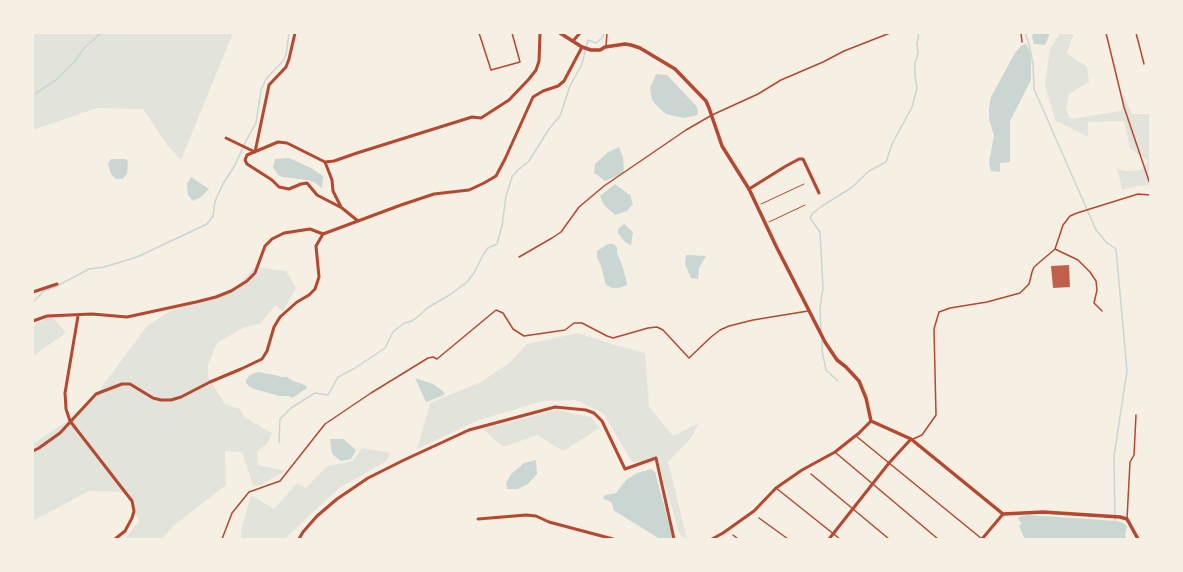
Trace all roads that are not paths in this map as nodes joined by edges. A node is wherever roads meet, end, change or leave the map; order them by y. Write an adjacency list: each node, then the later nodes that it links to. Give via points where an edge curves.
1 (295, 33): 19 (street, via 286,67 269,85)
2 (479, 33): 3 (lane, via 491,70 520,62)
3 (512, 33)
4 (540, 33): 20 (street, via 539,61 536,70 509,100 487,115 481,118 472,117)
5 (560, 33): 12 (street)
6 (580, 33): 12 (street)
7 (607, 33): 15 (lane)
8 (890, 33): 17 (lane, via 781,80 758,94)
9 (1021, 33): 13 (lane)
10 (1106, 33): 21 (lane, via 1124,108)
11 (1136, 33): 16 (lane)
12 (573, 41): 14 (street)
13 (1022, 42)
14 (582, 47): 15 (street, via 589,50 600,50); 26 (street, via 564,81 534,97 496,176 469,190 434,194)
15 (605, 47): 17 (street, via 631,45 675,69 706,101)
16 (1144, 64)
17 (712, 115): 22 (street, via 722,146); 29 (lane, via 604,186 579,207 561,232)
18 (226, 138): 19 (street)
19 (255, 152): 20 (street, via 278,142 287,143); 25 (street, via 247,155 247,164 280,187 289,189 307,184 317,195)
20 (324, 162): 25 (street, via 332,180 333,191)
21 (1150, 184)
22 (749, 189): 23 (street, via 786,166 803,159); 32 (street)
23 (819, 193)
24 (1150, 195): 28 (lane, via 1138,194 1070,216 1063,225)
25 (342, 208): 26 (street)
26 (358, 221): 27 (street)
27 (323, 234): 34 (street, via 310,229 284,233 272,239 265,246 255,273 247,281 216,297 126,317 92,314); 37 (street, via 316,246 319,277 315,289 280,317 262,358 171,400 157,399 130,384 122,384 96,394)
28 (1055, 249): 33 (lane, via 1078,260 1090,272 1096,281 1094,304); 40 (lane, via 1034,268 1029,284 1020,292 939,312 934,329 936,415 922,435)
29 (520, 257)
30 (57, 284): 31 (street)
31 (33, 292)
32 (810, 310): 38 (street, via 824,341 837,360 860,381); 55 (lane, via 729,326 711,337 689,358 663,330 657,328 613,338 582,323 574,323 565,330 524,336 513,329 503,313 496,310 437,359 428,358 326,424 280,481 249,492 232,513)
33 (1102, 311)
34 (78, 316): 35 (street, via 47,316); 37 (street, via 65,393)
35 (33, 321)
36 (1136, 415): 51 (lane)
37 (70, 421): 41 (street, via 60,433); 54 (street, via 132,501 132,518)
38 (871, 422): 39 (street); 40 (street)
39 (855, 435): 42 (street); 43 (lane)
40 (911, 439): 43 (street); 48 (street)
41 (33, 451)
42 (835, 452): 45 (lane); 46 (street)
43 (889, 463): 45 (street); 66 (lane)
44 (811, 474): 47 (lane)
45 (873, 484): 47 (street); 65 (lane)
46 (776, 488): 52 (lane); 59 (street, via 754,511)
47 (853, 509): 52 (street); 64 (lane)
48 (1003, 514): 51 (street, via 1043,512); 66 (street)
49 (759, 518): 61 (lane)
50 (478, 519): 57 (street, via 536,516 549,522)
51 (1127, 519): 67 (street)
52 (833, 534): 62 (street); 63 (lane)
53 (733, 535): 60 (lane)
54 (115, 539)
55 (222, 539)
56 (299, 539): 58 (street, via 317,516 368,478 470,430 555,407 594,413 602,421 625,469 656,458)
57 (613, 539)
58 (674, 539)
59 (712, 539)
60 (738, 539)
61 (788, 539)
62 (829, 539)
63 (840, 539)
64 (889, 539)
65 (938, 539)
66 (982, 539)
67 (1138, 539)

